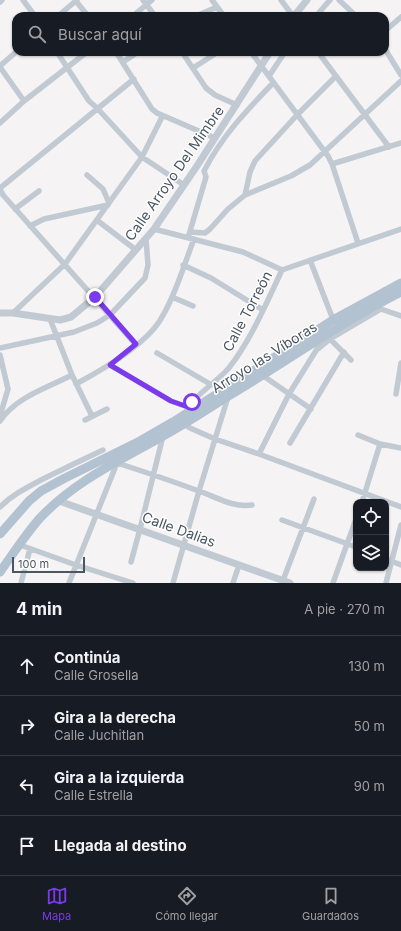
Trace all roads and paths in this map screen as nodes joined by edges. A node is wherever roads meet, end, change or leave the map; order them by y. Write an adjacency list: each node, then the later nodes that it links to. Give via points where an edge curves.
1 (23, 0): 11 (street)
2 (76, 0): 12 (street); 13 (street)
3 (152, 0): 9 (street)
4 (212, 0): 10 (street)
5 (281, 0): 18 (street)
6 (307, 0): 19 (street)
7 (330, 0): 20 (street)
8 (339, 0): 21 (street)
9 (145, 2): 14 (street); 15 (street)
10 (217, 7): 16 (street); 17 (street)
11 (32, 12)
12 (62, 12)
13 (85, 12)
14 (136, 12)
15 (152, 12)
16 (205, 12)
17 (221, 12)
18 (291, 12)
19 (297, 12)
20 (320, 12)
21 (352, 12)
22 (401, 17): 23 (street)
23 (389, 28)
24 (12, 56): 38 (street)
25 (60, 56): 39 (street)
26 (82, 56): 39 (street)
27 (119, 56): 36 (street)
28 (132, 56): 36 (street)
29 (185, 56): 40 (street)
30 (212, 56): 40 (street)
31 (254, 56): 37 (street)
32 (268, 56): 37 (street, Calle Arroyo Del Mimbre)
33 (282, 56): 42 (street)
34 (321, 56): 43 (street)
35 (389, 56): 41 (street)
36 (123, 62): 44 (street)
37 (262, 66): 42 (street); 48 (street, Calle Arroyo Del Mimbre)
38 (0, 67): 47 (street)
39 (67, 67): 47 (street); 49 (street, via 89,101)
40 (194, 68): 48 (street, via 202,84 210,92)
41 (401, 75)
42 (268, 76): 46 (street)
43 (336, 76): 50 (street); 51 (street)
44 (134, 79): 49 (street); 52 (street, via 152,109)
45 (401, 81): 51 (street)
46 (273, 83): 50 (street); 57 (street)
47 (24, 101): 53 (street)
48 (237, 105): 54 (street, Calle Arroyo Del Mimbre)
49 (98, 108): 59 (street); 65 (street)
50 (297, 115): 58 (street); 67 (street, via 255,161)
51 (365, 115): 56 (street); 58 (street)
52 (162, 117): 54 (street); 59 (street)
53 (0, 123)
54 (215, 138): 57 (street, Calle Arroyo Del Mimbre)
55 (401, 143): 56 (street)
56 (389, 147): 60 (street)
57 (212, 149): 61 (street, Calle Arroyo Del Mimbre); 62 (street)
58 (324, 152): 60 (street); 67 (street, via 292,176)
59 (142, 157): 64 (street); 68 (street)
60 (332, 164): 76 (street)
61 (197, 166): 62 (street); 64 (street, Calle Arroyo Del Mimbre)
62 (204, 171): 74 (street, via 206,176)
63 (87, 175): 68 (street, via 103,190)
64 (184, 185): 72 (street, Calle Arroyo Del Mimbre)
65 (0, 189): 69 (street)
66 (39, 191): 69 (street)
67 (245, 194): 74 (street, via 205,233)
68 (108, 204): 70 (street); 71 (street, via 44,219)
69 (15, 209): 71 (street)
70 (98, 221): 77 (street); 79 (street)
71 (30, 226): 79 (street)
72 (154, 229): 74 (street); 75 (street, Calle Arroyo Del Mimbre)
73 (401, 229): 76 (street, Calle Torreón)
74 (191, 237): 80 (street); 81 (street, via 243,252)
75 (146, 239): 77 (street, Calle Arroyo Del Mimbre); 91 (street, via 148,265 145,278)
76 (358, 243): 78 (street, Calle Torreón)
77 (136, 250): 84 (street, Calle Arroyo Del Mimbre)
78 (310, 260): 81 (street, Calle Torreón); 94 (street)
79 (65, 264): 84 (street); 90 (street)
80 (184, 265): 85 (street); 88 (street)
81 (282, 270): 88 (street, Calle Torreón)
82 (401, 283): 94 (main road, Arroyo las Víboras)
83 (401, 292): 87 (main road, Arroyo las Víboras)
84 (95, 297): 91 (street); 93 (street, Calle Arroyo Del Mimbre, via 71,317)
85 (172, 297): 86 (street); 97 (street, via 159,323)
86 (193, 306)
87 (377, 308): 92 (street); 94 (main road, Arroyo las Víboras); 96 (street)
88 (264, 310): 109 (street, Calle Torreón, via 233,362)
89 (0, 313): 90 (street, Calle Arroyo Del Mimbre)
90 (13, 313): 93 (street, Calle Arroyo Del Mimbre)
91 (110, 315): 95 (street, via 74,332); 97 (street)
92 (401, 316)
93 (50, 319): 95 (street)
94 (335, 324): 96 (main road, Arroyo las Víboras); 115 (main road, Arroyo las Víboras)
95 (56, 336): 98 (street); 106 (street)
96 (326, 338): 99 (street); 99 (street); 100 (street); 107 (main road, Arroyo las Víboras)
97 (136, 344): 105 (street)
98 (0, 348)
99 (317, 349): 110 (street)
100 (344, 352): 103 (street); 114 (street)
101 (157, 353): 109 (street)
102 (0, 355): 116 (street, via 8,389)
103 (351, 360)
104 (401, 364): 111 (street)
105 (110, 365): 108 (street); 115 (street, via 171,401)
106 (72, 375): 108 (street); 119 (street, via 22,399)
107 (262, 375): 110 (street); 112 (main road, Arroyo las Víboras)
108 (76, 384): 117 (street)
109 (210, 384): 115 (street, Calle Torreón, via 192,402)
110 (289, 394): 114 (street); 127 (street)
111 (396, 394)
112 (228, 397): 115 (main road, Arroyo las Víboras); 122 (street)
113 (107, 409): 117 (street)
114 (311, 409): 123 (street)
115 (187, 414): 121 (main road, Arroyo las Víboras); 122 (street, via 190,428); 144 (main road, Arroyo las Víboras, via 42,492 29,501)
116 (0, 416)
117 (92, 416): 118 (street)
118 (85, 420)
119 (0, 421)
120 (358, 435): 124 (street)
121 (163, 436): 128 (main road, Arroyo las Víboras); 129 (street)
122 (215, 439): 127 (street); 130 (street)
123 (290, 443)
124 (380, 444): 125 (street); 131 (street)
125 (401, 448)
126 (103, 450): 136 (street, via 21,491)
127 (259, 454): 131 (street)
128 (115, 463): 129 (street); 134 (main road, Arroyo las Víboras, via 77,486); 138 (street)
129 (154, 475): 130 (street); 143 (street)
130 (199, 491): 135 (street, via 232,504); 147 (street)
131 (365, 494): 133 (street); 137 (street)
132 (314, 499): 141 (street)
133 (363, 499)
134 (59, 501): 138 (street, Calle Dalias); 145 (main road, Arroyo las Víboras, via 40,518)
135 (252, 505)
136 (0, 507)
137 (401, 507)
138 (96, 514): 143 (street, Calle Dalias); 152 (street)
139 (282, 520): 141 (street)
140 (401, 525): 150 (street)
141 (303, 527): 146 (street); 157 (street)
142 (353, 527): 146 (street)
143 (140, 530): 147 (street, Calle Dalias); 151 (street)
144 (0, 534)
145 (20, 544): 149 (street); 156 (main road, Arroyo las Víboras)
146 (347, 544): 148 (street); 163 (street)
147 (184, 545): 153 (street, Calle Dalias); 161 (street)
148 (353, 546)
149 (30, 549): 152 (street); 158 (street)
150 (389, 560): 154 (street)
151 (131, 562)
152 (76, 565): 159 (street); 160 (street)
153 (239, 565): 157 (street, Calle Dalias); 162 (street)
154 (401, 565)
155 (388, 571): 164 (street)
156 (0, 572)
157 (285, 582)
158 (21, 583)
159 (69, 583)
160 (133, 583)
161 (173, 583)
162 (233, 583)
163 (333, 583)
164 (386, 583)

